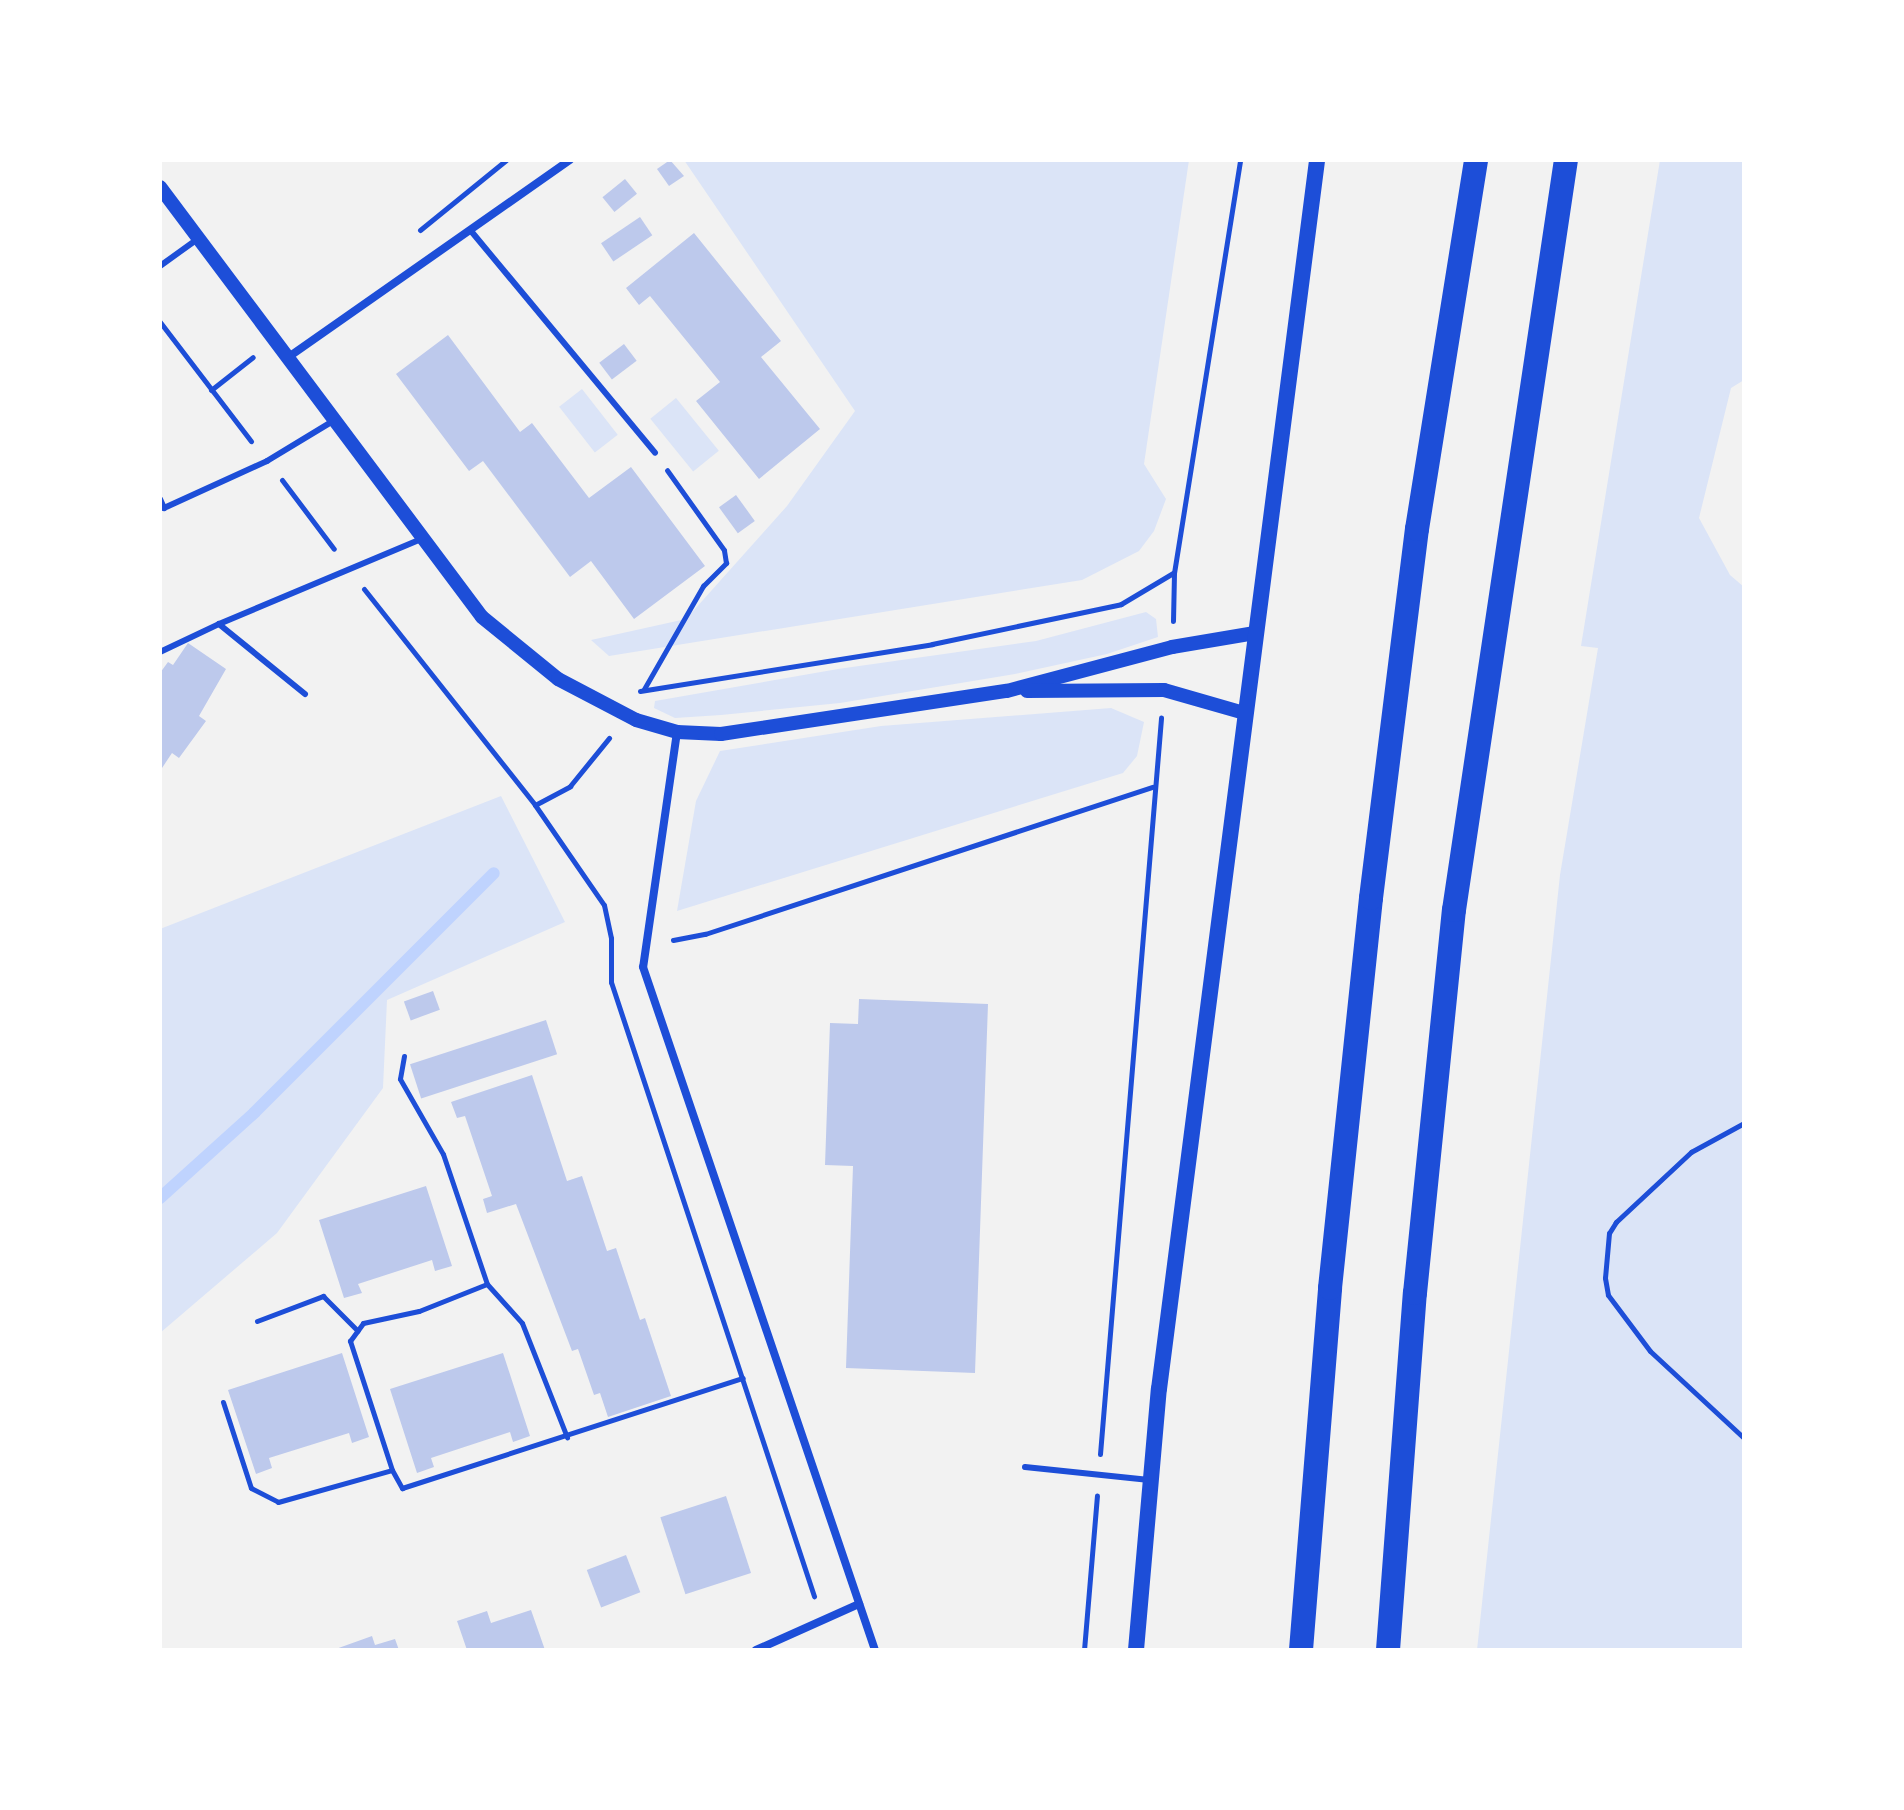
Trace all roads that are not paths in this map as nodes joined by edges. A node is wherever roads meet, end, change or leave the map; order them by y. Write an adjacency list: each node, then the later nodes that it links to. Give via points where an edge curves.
1 (570, 160): 6 (street)
2 (1317, 160): 16 (main road)
3 (1476, 160): 28 (highway, via 1417,529 1371,898 1330,1288)
4 (1566, 160): 29 (highway, via 1454,910 1415,1293)
5 (160, 187): 7 (street)
6 (471, 231): 9 (street); 11 (lane)
7 (199, 238): 8 (lane); 9 (street)
8 (160, 266)
9 (290, 356): 10 (street)
10 (337, 419): 13 (lane, via 267,461); 14 (street)
11 (655, 453)
12 (160, 499): 13 (lane)
13 (162, 509)
14 (426, 537): 15 (lane); 21 (street, via 482,617 525,656 621,713)
15 (219, 624): 17 (lane); 19 (lane)
16 (1255, 633): 18 (street, via 1172,647); 20 (main road)
17 (160, 652)
18 (1007, 691): 20 (street, via 1164,690); 21 (street, via 721,734)
19 (305, 694)
20 (1244, 713): 23 (main road)
21 (677, 732): 24 (street, via 643,967)
22 (1025, 1467): 23 (lane)
23 (1151, 1480): 27 (main road)
24 (859, 1604): 25 (street); 26 (street)
25 (756, 1650)
26 (875, 1650)
27 (1136, 1650)
28 (1301, 1650)
29 (1388, 1650)

